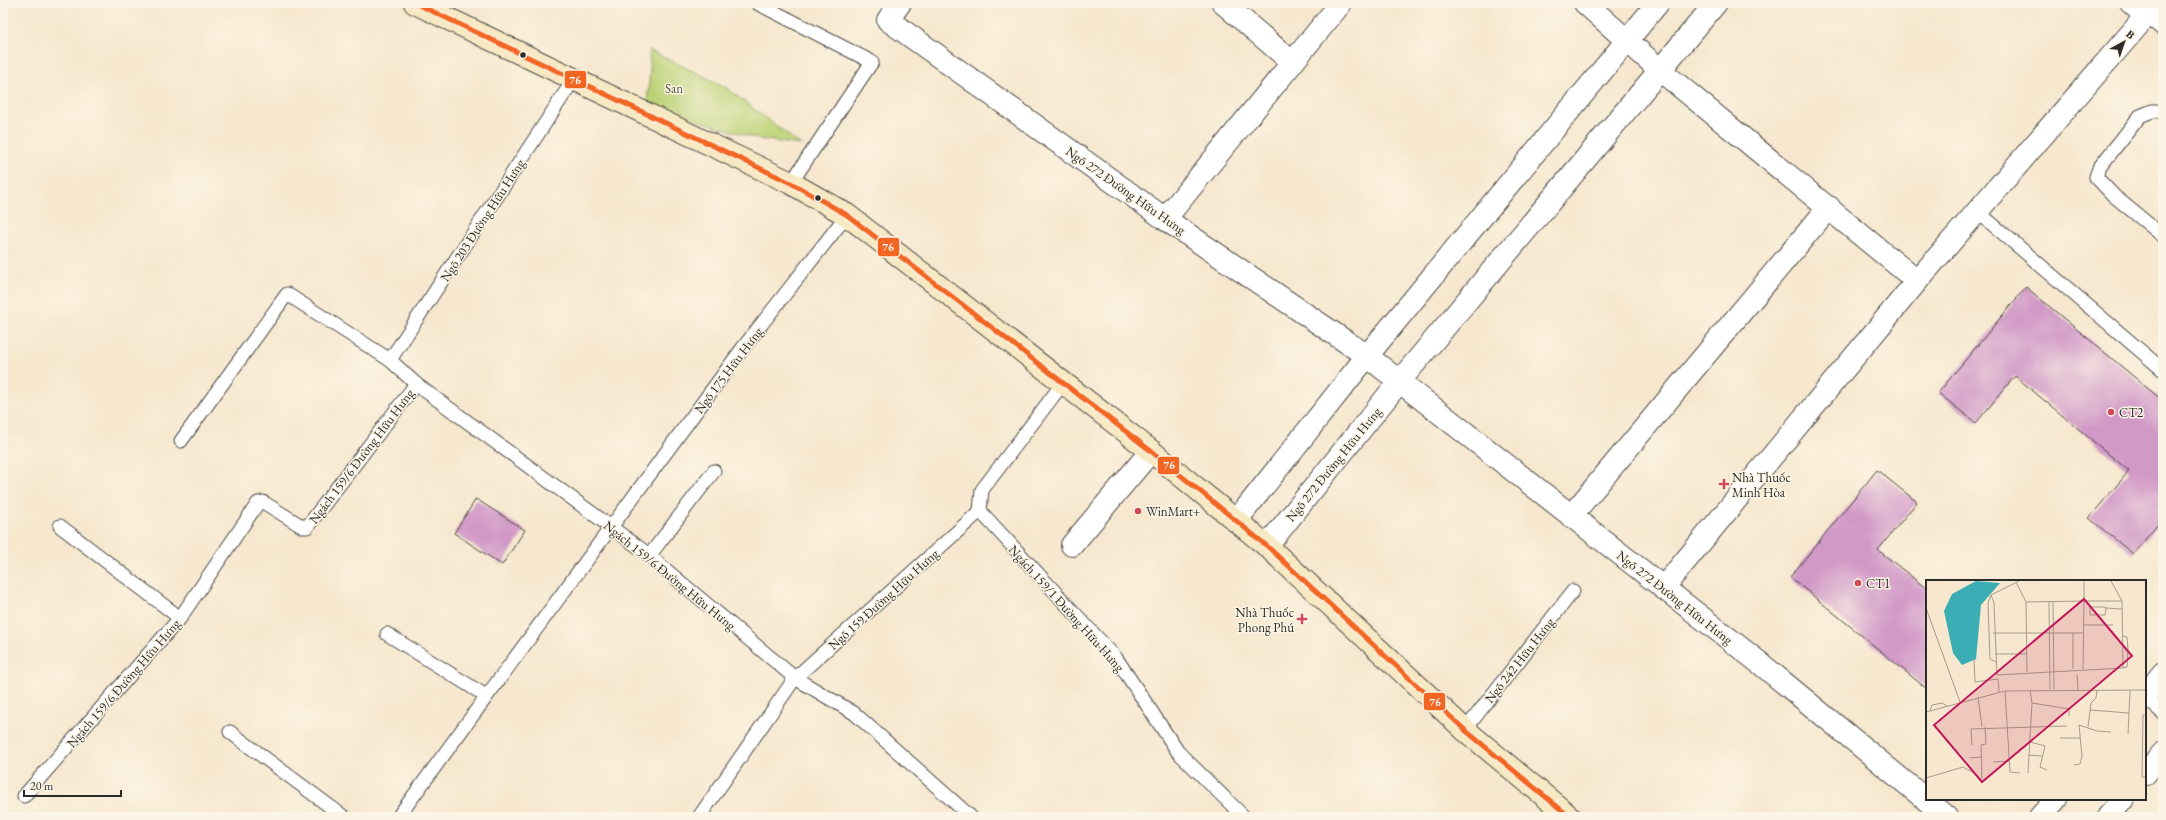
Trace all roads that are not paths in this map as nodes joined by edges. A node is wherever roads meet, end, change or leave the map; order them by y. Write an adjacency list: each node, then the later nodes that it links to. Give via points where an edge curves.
1 (415, 3): 14 (main road)
2 (757, 3): 16 (lane, via 872,62)
3 (900, 3): 20 (street, Ngõ 272 Đường Hữu Hưng, via 888,20)
4 (1222, 3): 12 (street)
5 (1341, 3): 12 (street)
6 (1585, 3): 11 (street)
7 (1658, 3): 11 (street)
8 (1716, 3): 13 (street)
9 (2145, 7): 10 (lane); 18 (street)
10 (2163, 30)
11 (1627, 41): 13 (street); 23 (street)
12 (1292, 62): 20 (street)
13 (1660, 70): 17 (street); 26 (street)
14 (574, 79): 16 (main road); 24 (lane, Ngõ 203 Đường Hữu Hưng)
15 (2163, 113): 21 (lane, via 2152,111 2140,116 2099,168 2096,177)
16 (791, 183): 19 (main road)
17 (1829, 207): 22 (street); 33 (street)
18 (1978, 212): 22 (street); 25 (lane)
19 (847, 215): 27 (main road); 36 (lane, Ngõ 175 Hữu Hưng, via 742,349)
20 (1165, 218): 23 (street, Ngõ 272 Đường Hữu Hưng)
21 (2160, 229)
22 (1917, 281): 40 (street)
23 (1367, 356): 26 (street, Ngõ 272 Đường Hữu Hưng); 34 (street)
24 (390, 360): 28 (lane); 29 (lane, via 287,294)
25 (2163, 370)
26 (1399, 382): 33 (street, Ngõ 272 Đường Hữu Hưng); 38 (street, Ngõ 272 Đường Hữu Hưng)
27 (1063, 383): 30 (main road); 32 (lane, via 982,490)
28 (416, 384): 36 (lane, Ngách 159/6 Đường Hữu Hưng); 42 (lane, Ngách 159/6 Đường Hữu Hưng, via 308,527 303,527 263,502 258,503)
29 (181, 441)
30 (1151, 451): 34 (main road); 37 (street)
31 (714, 471): 39 (lane)
32 (980, 512): 45 (lane, Ngõ 159 Đường Hữu Hưng); 63 (lane, Ngách 159/1 Đường Hữu Hưng, via 1116,658 1178,752)
33 (1571, 516): 40 (street, Ngõ 272 Đường Hữu Hưng)
34 (1236, 522): 38 (main road)
35 (60, 526): 42 (lane)
36 (611, 526): 39 (lane, Ngách 159/6 Đường Hữu Hưng); 47 (lane, Ngõ 175 Hữu Hưng)
37 (1072, 545)
38 (1267, 546): 50 (main road)
39 (649, 556): 45 (lane, Ngách 159/6 Đường Hữu Hưng)
40 (1663, 588): 55 (street, Ngõ 272 Đường Hữu Hưng, via 1762,664)
41 (1573, 591): 50 (lane, Ngõ 242 Hữu Hưng)
42 (180, 618): 54 (lane, Ngách 159/6 Đường Hữu Hưng)
43 (387, 634): 47 (lane)
44 (2163, 673): 46 (street)
45 (795, 678): 61 (lane, Ngõ 159 Đường Hữu Hưng); 62 (lane, Ngách 159/6 Đường Hữu Hưng, via 854,713)
46 (2146, 694)
47 (486, 696): 60 (lane, Ngõ 175 Hữu Hưng)
48 (2146, 699): 49 (lane)
49 (2163, 713)
50 (1466, 730): 64 (main road)
51 (230, 732): 59 (lane)
52 (2163, 753): 53 (street)
53 (2146, 773)
54 (24, 796)
55 (1926, 800)
56 (1926, 800): 65 (street, Ngõ 272 Đường Hữu Hưng)
57 (2055, 800): 66 (street)
58 (2122, 800): 67 (street)
59 (344, 817)
60 (398, 817)
61 (699, 817)
62 (972, 817)
63 (1244, 817)
64 (1570, 817)
65 (1947, 817)
66 (2040, 817)
67 (2108, 817)

